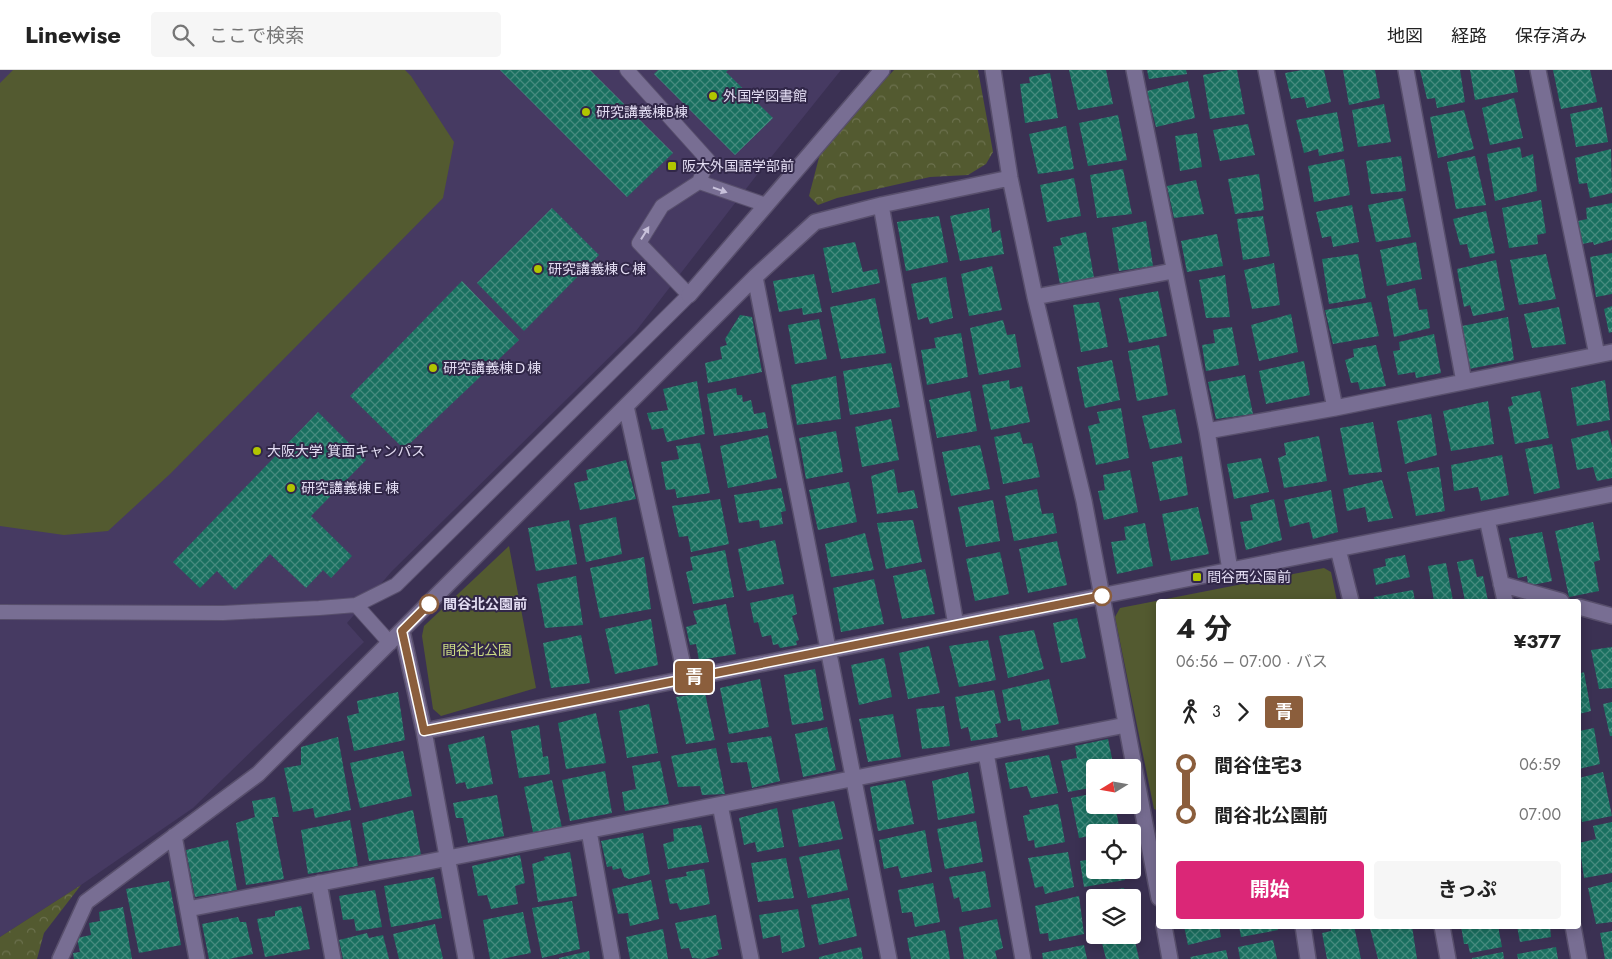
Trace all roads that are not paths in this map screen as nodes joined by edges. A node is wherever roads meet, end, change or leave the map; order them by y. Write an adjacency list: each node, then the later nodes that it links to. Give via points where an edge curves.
1 (626, 70): 9 (lane, via 708,160)
2 (882, 70): 10 (street)
3 (993, 70): 8 (street)
4 (1134, 70): 12 (street)
5 (1266, 70): 19 (street)
6 (1406, 70): 17 (street)
7 (1538, 70): 16 (street)
8 (1010, 178): 11 (street); 15 (street)
9 (699, 182): 10 (lane, one-way to 10); 14 (lane, one-way to 9, via 639,243 662,206)
10 (766, 205): 14 (street)
11 (881, 205): 13 (street, via 814,222); 34 (street)
12 (1173, 271): 15 (street); 20 (street)
13 (755, 277): 18 (street); 37 (street)
14 (689, 295): 30 (lane, via 396,585)
15 (1035, 297): 26 (street, via 1084,501)
16 (1604, 354): 17 (street)
17 (1464, 382): 19 (street)
18 (626, 406): 35 (street); 38 (street)
19 (1335, 408): 20 (street)
20 (1207, 431): 24 (street)
21 (1612, 494): 22 (street)
22 (1487, 519): 23 (street); 25 (street)
23 (1338, 549): 24 (street); 27 (street)
24 (1230, 570): 26 (street)
25 (1501, 584): 28 (street); 29 (street)
26 (1102, 596): 34 (street); 39 (street)
27 (1350, 599)
28 (1505, 599)
29 (1553, 599)
30 (356, 605): 32 (lane, via 223,613); 36 (lane)
31 (1581, 608): 33 (street)
32 (0, 612)
33 (1612, 616)
34 (956, 625): 37 (street)
35 (402, 631): 36 (street); 40 (street)
36 (390, 643): 46 (street, via 258,774)
37 (828, 650): 38 (street); 42 (street)
38 (686, 679): 40 (street)
39 (1126, 725): 41 (street); 45 (street)
40 (424, 731): 47 (street)
41 (986, 753): 42 (street); 62 (street)
42 (853, 778): 43 (street); 61 (street)
43 (720, 805): 44 (street); 60 (street)
44 (589, 830): 47 (street); 59 (street)
45 (1152, 830): 48 (street)
46 (174, 836): 50 (street); 55 (street, via 86,902)
47 (448, 858): 49 (street); 58 (street)
48 (1156, 869)
49 (319, 883): 50 (street); 57 (street)
50 (188, 909): 56 (street)
51 (1165, 929): 63 (street)
52 (1303, 929): 64 (street)
53 (1443, 929): 65 (street)
54 (1574, 929): 66 (street)
55 (60, 959)
56 (197, 959)
57 (333, 959)
58 (466, 959)
59 (612, 959)
60 (751, 959)
61 (889, 959)
62 (1023, 959)
63 (1170, 959)
64 (1308, 959)
65 (1448, 959)
66 (1579, 959)

